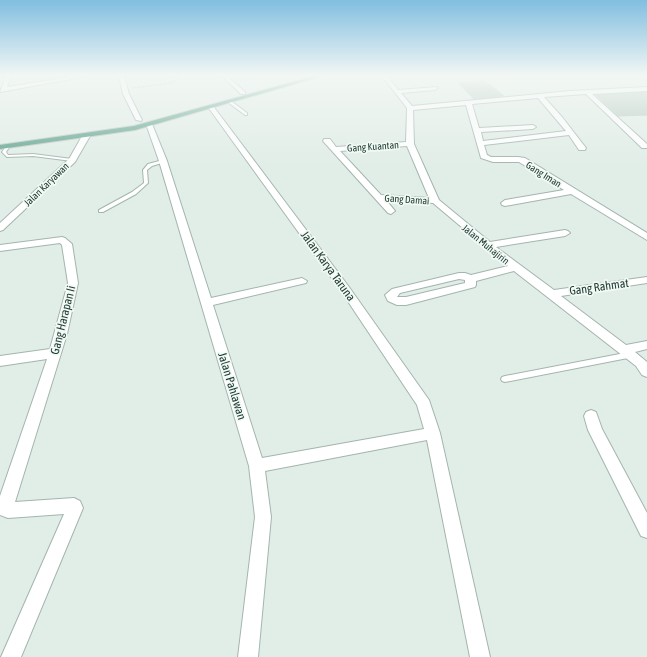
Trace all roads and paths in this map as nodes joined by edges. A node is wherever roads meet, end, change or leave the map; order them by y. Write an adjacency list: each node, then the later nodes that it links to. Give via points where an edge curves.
1 (134, 107): 11 (street, Jalan Pahlawan)
2 (196, 107): 11 (main road)
3 (211, 107): 11 (main road); 51 (street, Jalan Karya Taruna, via 345,289 424,404)
4 (236, 107): 10 (lane)
5 (426, 107): 9 (street)
6 (470, 107): 13 (street, Gang Iman)
7 (549, 107): 14 (street)
8 (603, 107): 21 (street)
9 (410, 108): 19 (street, Jalan Muhajirin)
10 (246, 114)
11 (144, 122): 15 (main road); 17 (main road); 26 (street, Jalan Pahlawan)
12 (533, 127): 13 (street)
13 (477, 130): 18 (street, Gang Iman)
14 (571, 133): 18 (street); 23 (street)
15 (86, 136): 20 (main road); 25 (street, Jalan Karyawan)
16 (327, 141): 24 (street)
17 (0, 142)
18 (481, 143): 27 (street, Gang Iman, via 487,159 522,160)
19 (410, 144): 24 (street, Gang Kuantan); 29 (street, Jalan Muhajirin)
20 (8, 146): 22 (main road); 25 (lane, via 4,152 7,156 33,155)
21 (645, 146)
22 (0, 147)
23 (582, 148)
24 (335, 149): 28 (street)
25 (72, 160): 33 (street, Jalan Karyawan)
26 (163, 161): 31 (lane, via 150,165 145,170 146,183 134,194); 43 (street, Jalan Pahlawan)
27 (571, 191): 30 (street); 35 (street, Gang Iman)
28 (378, 197): 29 (street, Gang Damai); 32 (street)
29 (435, 201): 36 (street, Jalan Muhajirin)
30 (505, 203)
31 (102, 211)
32 (391, 211)
33 (0, 228)
34 (565, 233): 36 (street)
35 (647, 237)
36 (488, 245): 38 (street, Jalan Muhajirin)
37 (0, 248): 46 (street, Gang Harapan Ii, via 62,240 67,244 73,283)
38 (516, 267): 39 (street); 42 (street, Jalan Muhajirin)
39 (470, 279): 39 (street, via 471,285 406,301 397,301 392,299 391,295 396,291 459,276)
40 (647, 280): 42 (street, Gang Rahmat)
41 (302, 281): 43 (street)
42 (550, 294): 45 (street, Jalan Muhajirin)
43 (206, 303): 52 (street, Jalan Pahlawan)
44 (647, 345): 45 (street)
45 (627, 352): 48 (street, Jalan Muhajirin, via 641,363); 49 (lane)
46 (55, 353): 47 (street); 54 (street, Gang Harapan Ii, via 5,509 74,506 75,508)
47 (0, 361)
48 (647, 372)
49 (504, 380)
50 (591, 416): 53 (street, via 595,430)
51 (433, 432): 52 (street); 56 (street, Jalan Karya Taruna)
52 (257, 466): 55 (street, Jalan Pahlawan, via 263,517)
53 (647, 530)
54 (11, 657)
55 (248, 657)
56 (480, 657)

